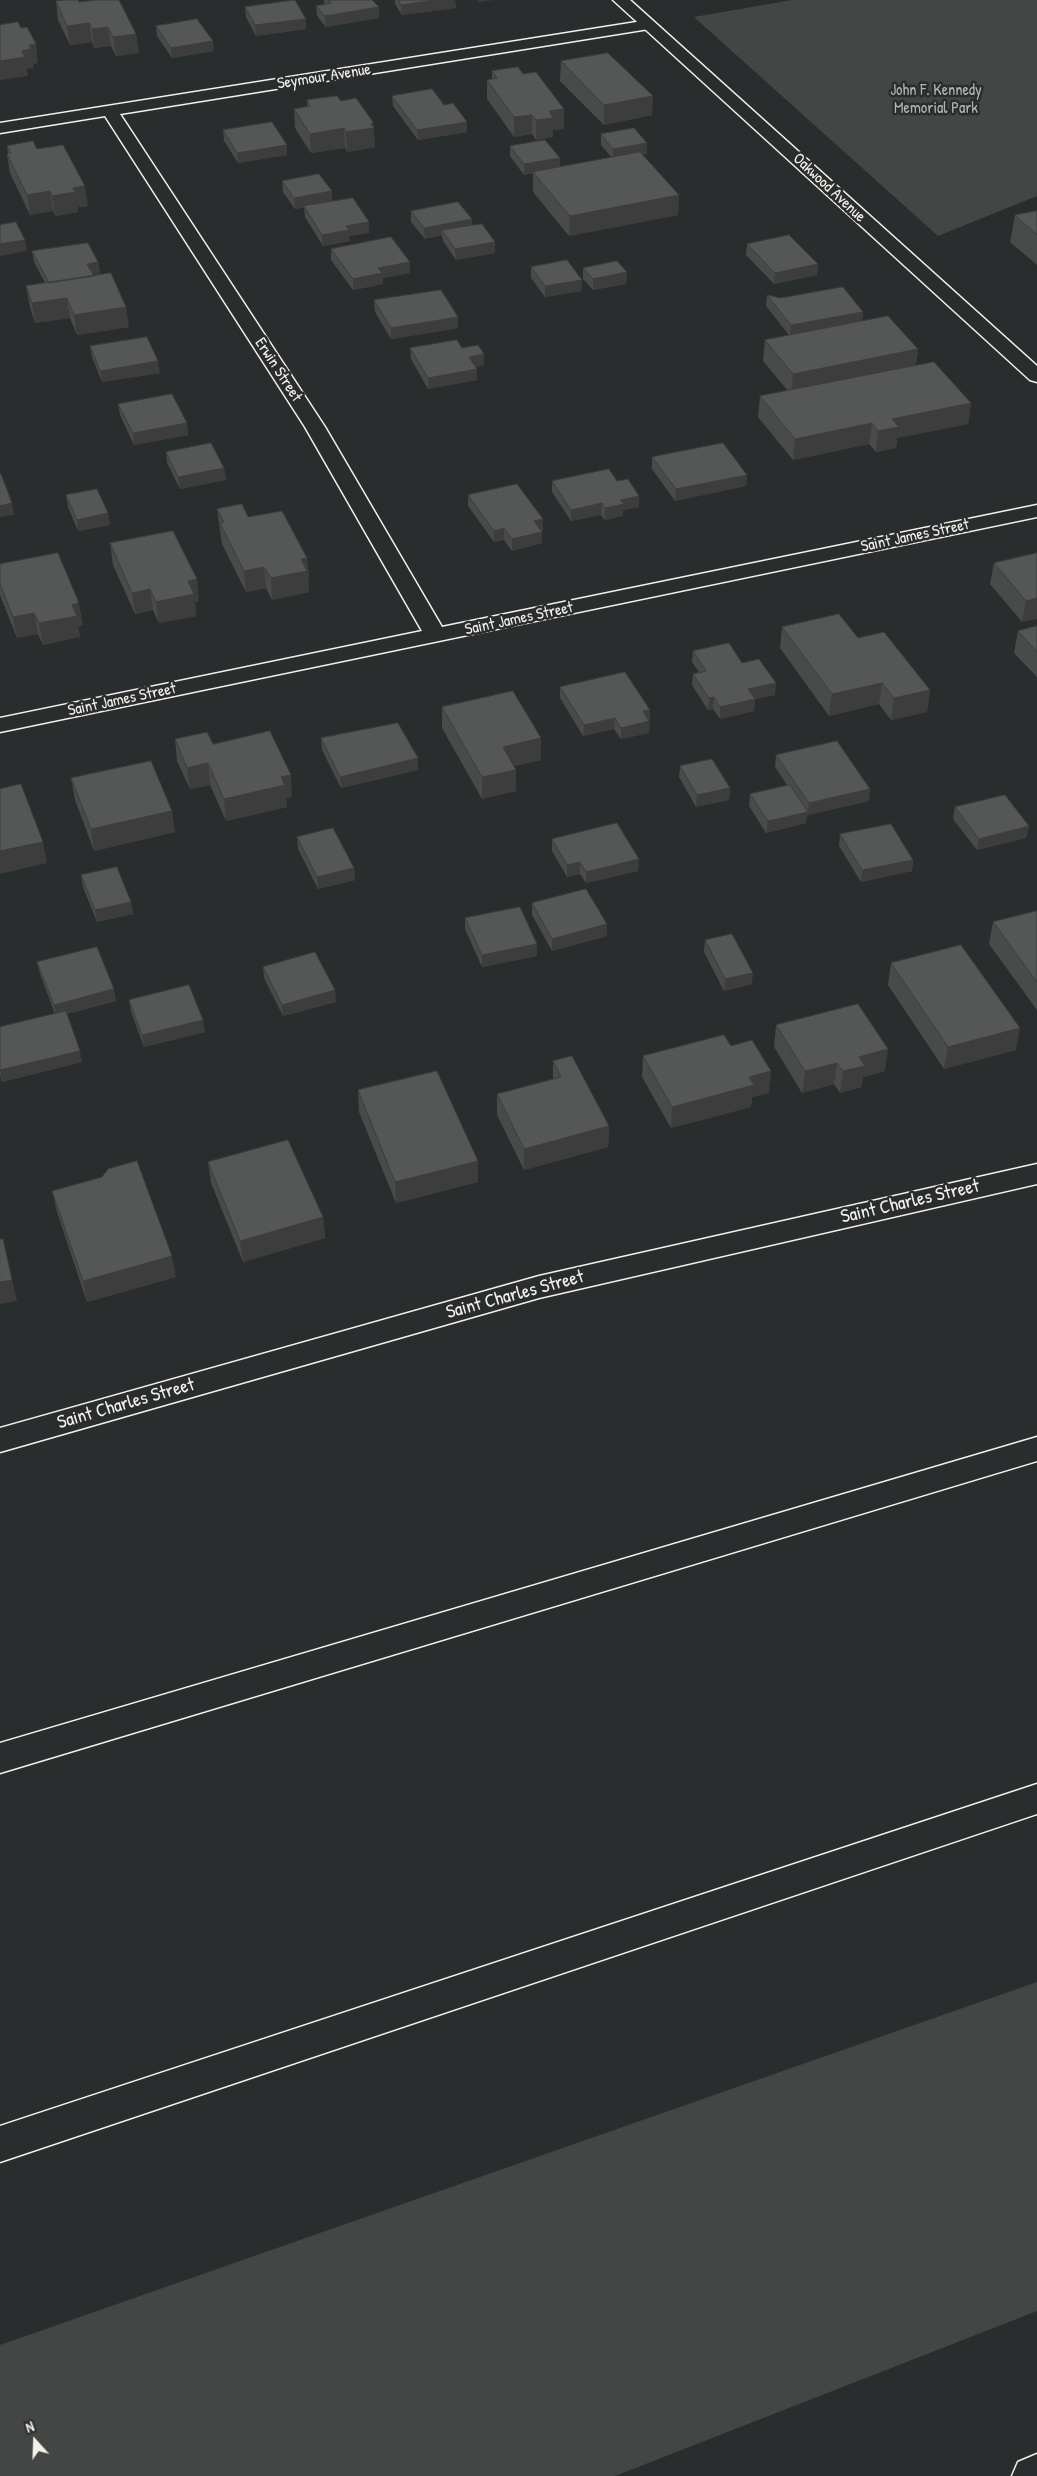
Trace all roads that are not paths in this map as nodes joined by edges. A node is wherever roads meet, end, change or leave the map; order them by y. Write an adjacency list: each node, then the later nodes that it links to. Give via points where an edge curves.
1 (621, 0): 2 (main road, Oakwood Avenue)
2 (648, 25): 3 (main road, Seymour Avenue); 5 (main road, Oakwood Avenue)
3 (110, 111): 4 (main road, Seymour Avenue); 7 (main road, Erwin Street, via 315,427)
4 (0, 128)
5 (1037, 376)
6 (1037, 511): 7 (main road, Saint James Street)
7 (436, 636): 8 (main road, Saint James Street)
8 (0, 725)
9 (1037, 1174): 10 (main road, Saint Charles Street, via 539,1287)
10 (0, 1440)
11 (1037, 1449): 12 (main road)
12 (0, 1758)
13 (1037, 1799): 14 (main road)
14 (0, 2144)
15 (1037, 2474): 16 (main road)
16 (1032, 2476)

